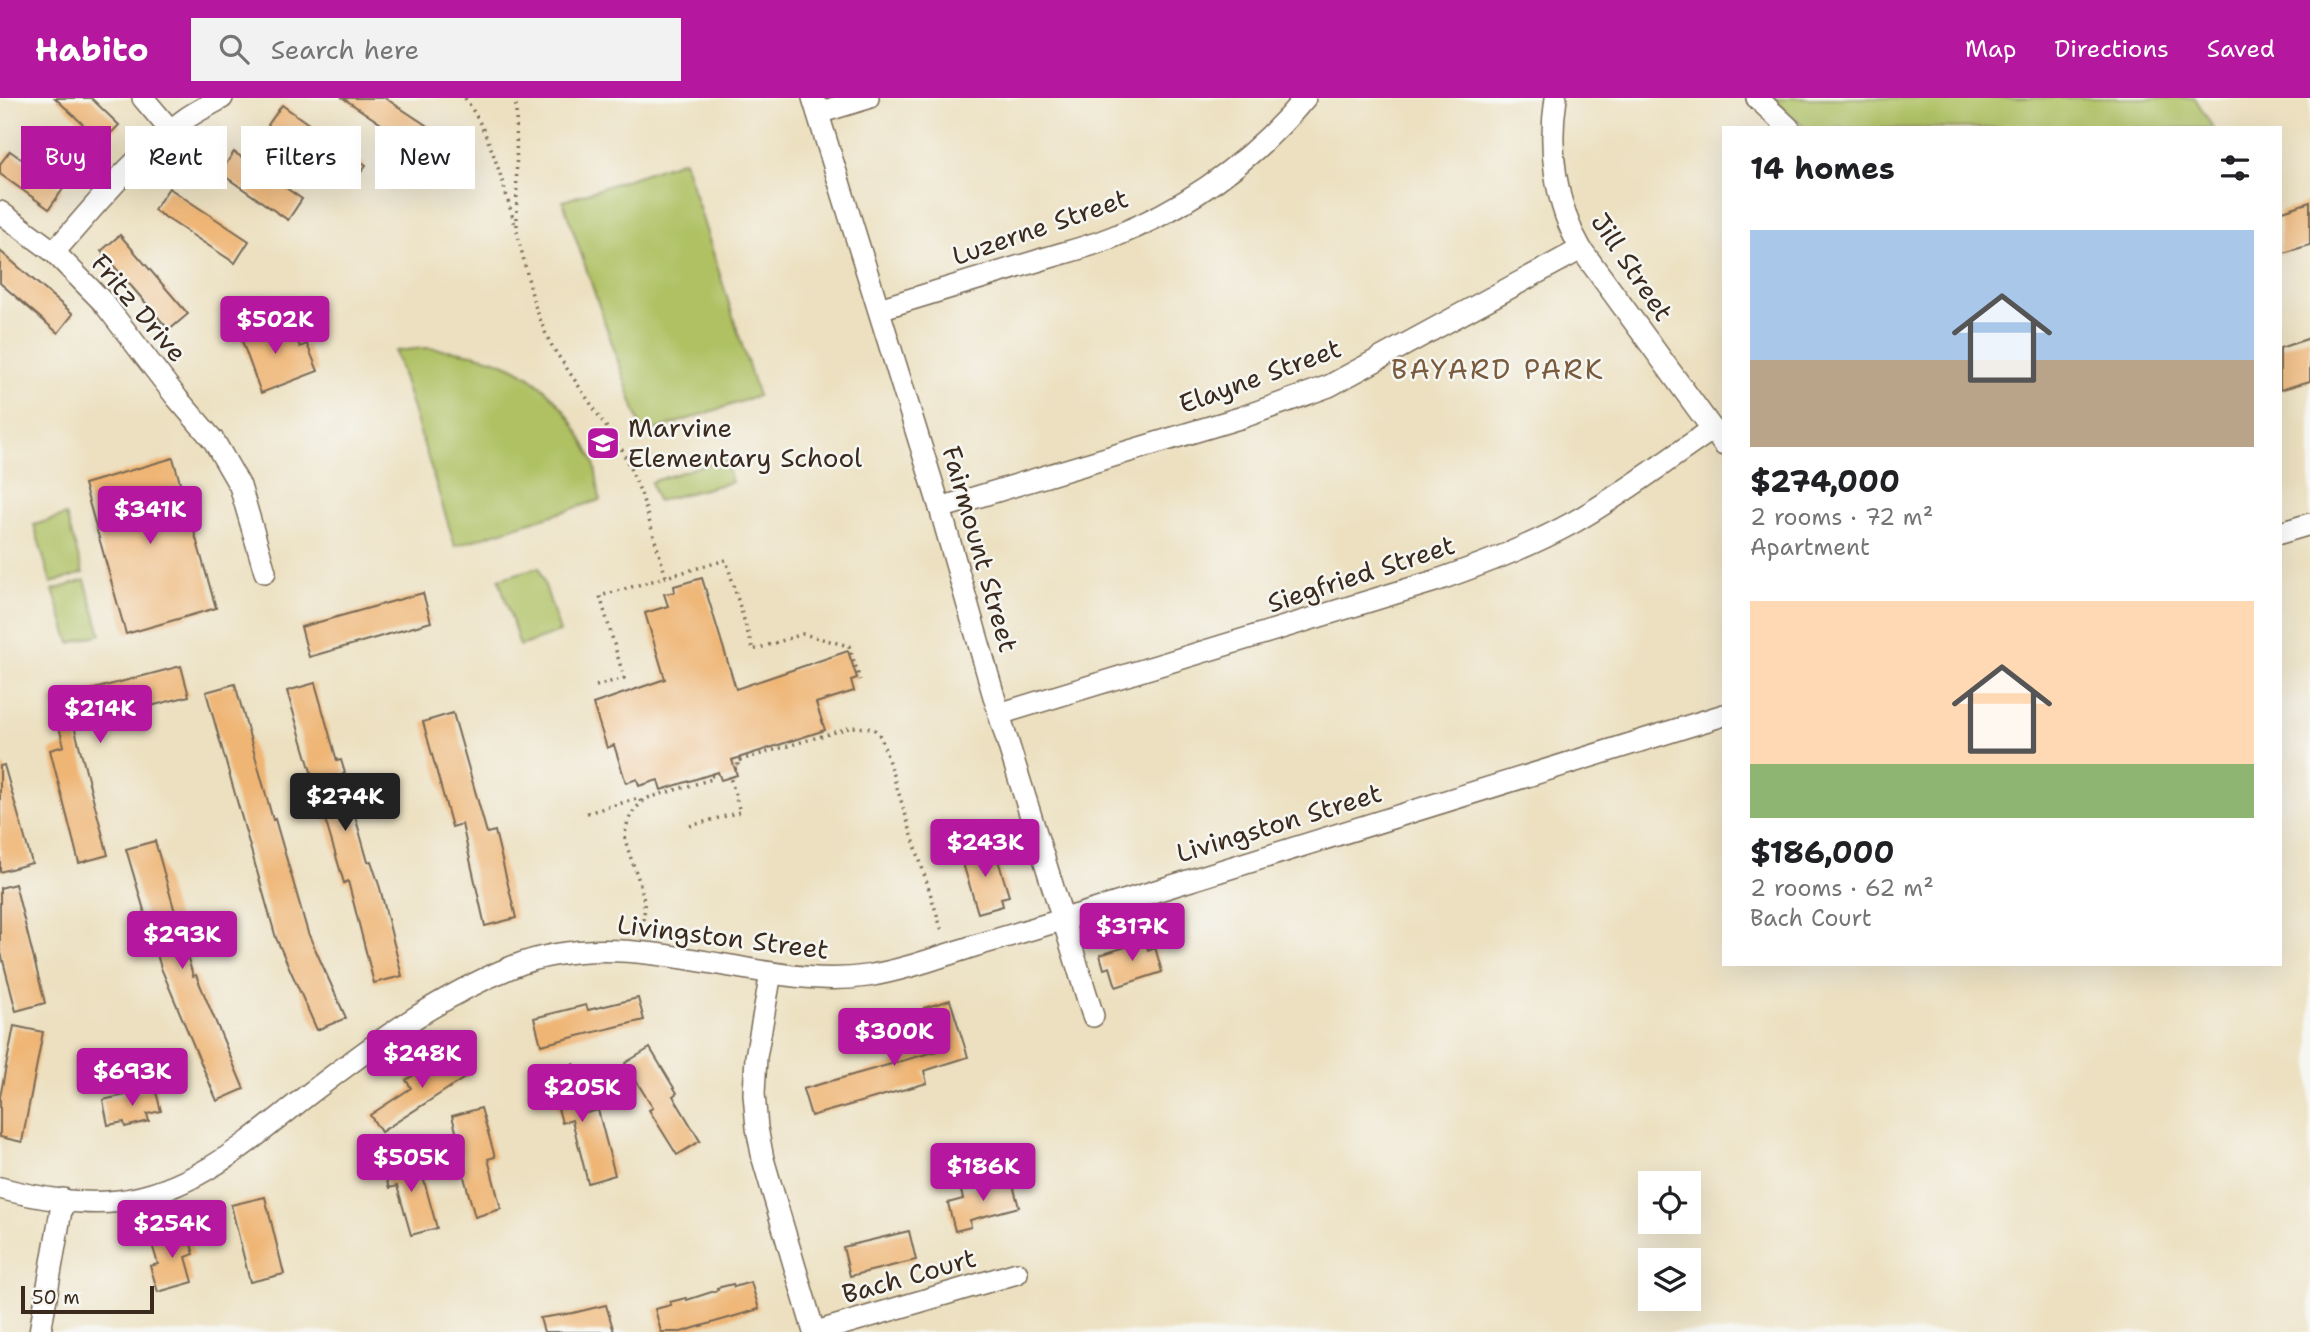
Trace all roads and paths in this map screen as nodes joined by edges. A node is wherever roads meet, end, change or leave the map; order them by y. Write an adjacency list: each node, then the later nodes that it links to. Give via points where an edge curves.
1 (143, 98): 10 (street)
2 (222, 98): 11 (street)
3 (465, 98): 15 (path, via 491,144)
4 (516, 98): 15 (path)
5 (868, 98): 9 (street)
6 (1305, 98): 18 (street, Luzerne Street, via 1237,166 1154,218 1110,238)
7 (1556, 98): 16 (street, Jill Street, via 1553,148 1558,187)
8 (1757, 98): 12 (street)
9 (816, 106): 18 (street, Fairmount Street)
10 (167, 126)
11 (177, 126)
12 (1787, 126)
13 (125, 172): 17 (street)
14 (0, 212): 17 (street, Fritz Drive)
15 (517, 232): 24 (path, via 545,332 622,450)
16 (1581, 249): 19 (street, Jill Street); 20 (street, Elayne Street, via 1329,386 1243,418)
17 (54, 252): 23 (street, Fritz Drive, via 119,321 223,456 240,486)
18 (879, 309): 20 (street, Fairmount Street)
19 (1718, 437): 27 (street, Siegfried Street, via 1576,520 1503,556)
20 (940, 508): 27 (street, Fairmount Street)
21 (2310, 524): 22 (street)
22 (2282, 532)
23 (265, 572)
24 (666, 577): 25 (path, via 726,560 753,650 803,634 849,646); 26 (path, via 600,596 624,678)
25 (860, 680)
26 (596, 686)
27 (999, 715): 35 (street, Fairmount Street)
28 (1722, 716): 35 (street, Livingston Street)
29 (735, 769): 37 (path, via 739,768 737,761 852,727 873,728 881,737)
30 (719, 774): 32 (path)
31 (730, 778): 34 (path, via 740,812)
32 (642, 802): 33 (path, via 639,797); 36 (path, via 630,816 625,833 646,908)
33 (587, 813)
34 (690, 826)
35 (1063, 919): 38 (street, Livingston Street, via 870,975 816,979); 39 (street, Fairmount Street)
36 (636, 932)
37 (943, 934)
38 (771, 973): 41 (street, Livingston Street, via 617,950 574,951 523,963 434,1005 229,1157 188,1180 116,1202); 44 (street, via 756,1057 757,1128)
39 (1093, 1016)
40 (0, 1188): 41 (street, Livingston Street)
41 (63, 1199): 43 (street)
42 (1017, 1273): 44 (street, Bach Court)
43 (40, 1332)
44 (815, 1332)

